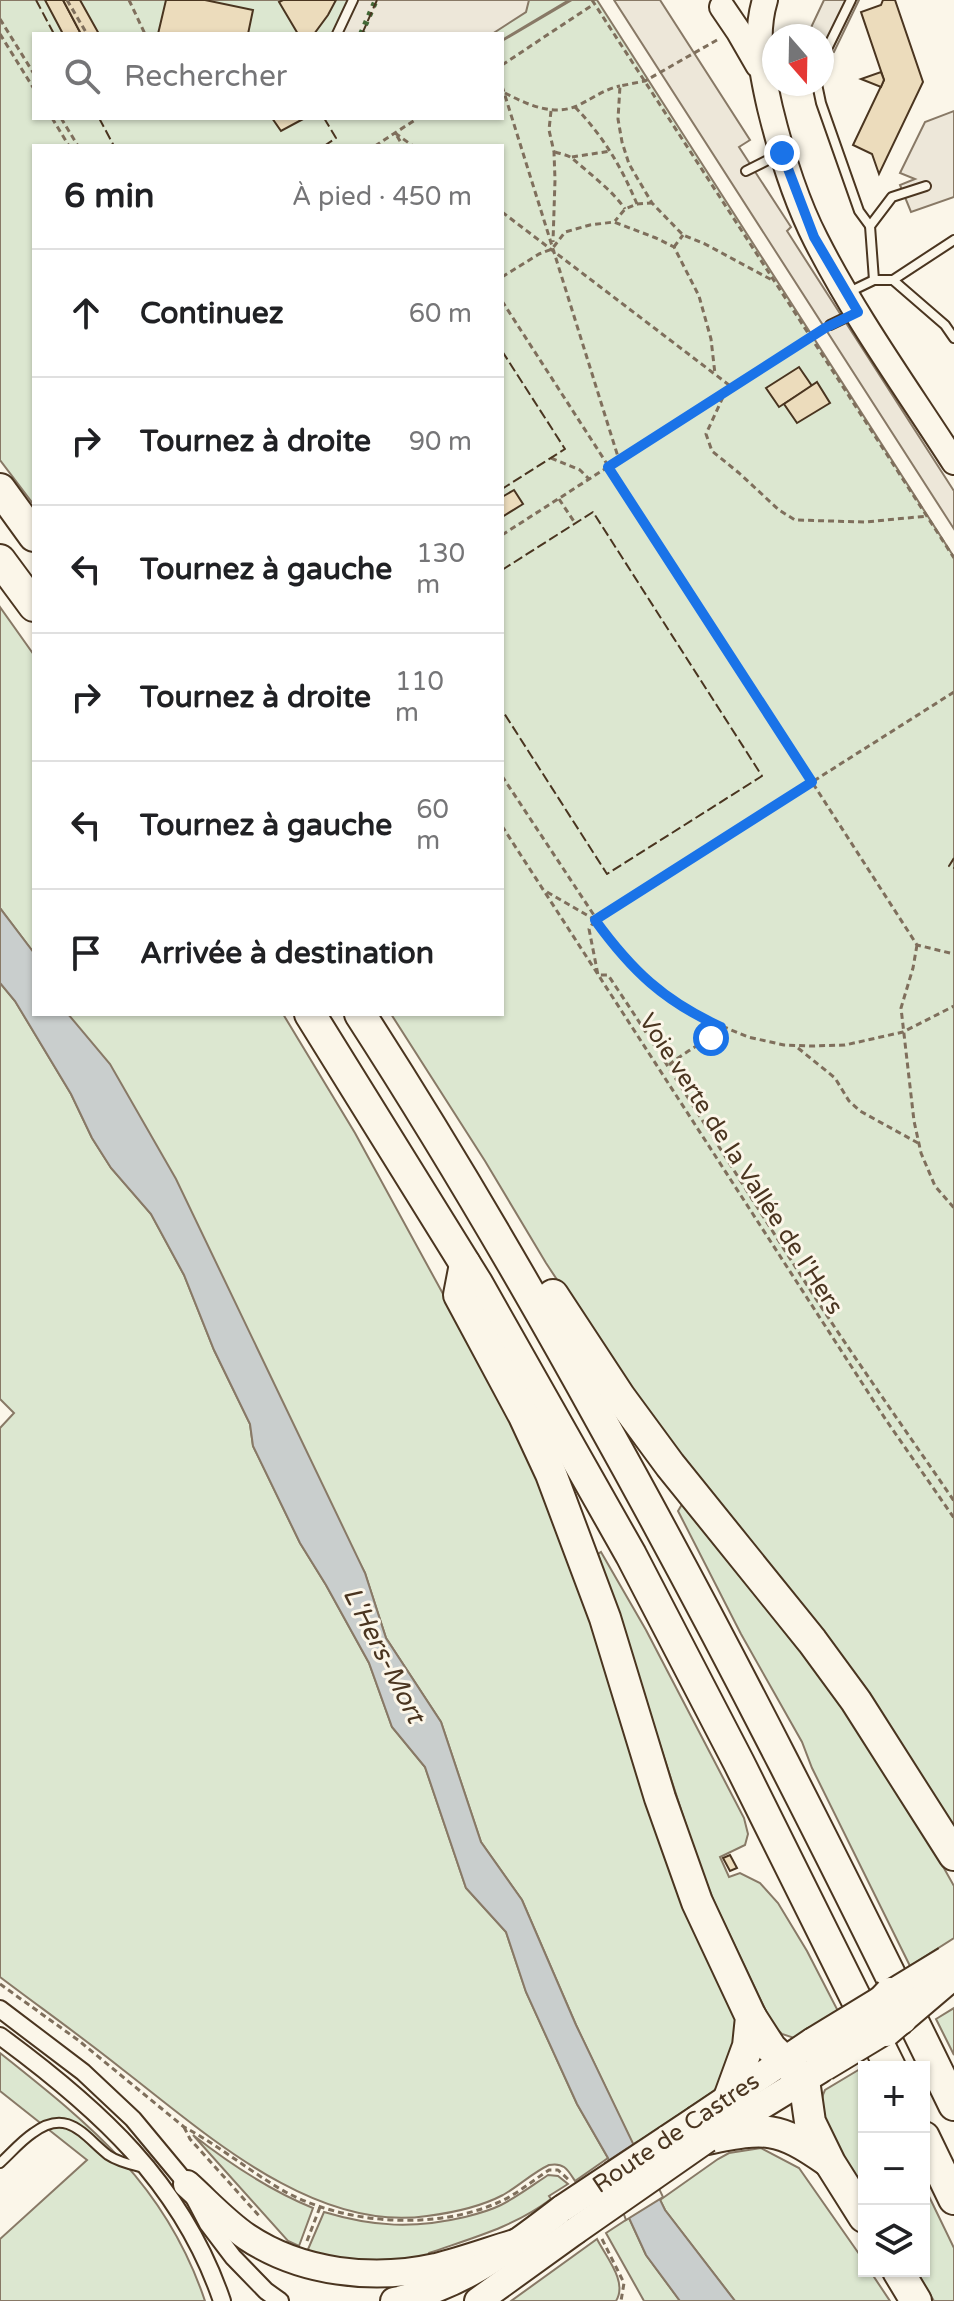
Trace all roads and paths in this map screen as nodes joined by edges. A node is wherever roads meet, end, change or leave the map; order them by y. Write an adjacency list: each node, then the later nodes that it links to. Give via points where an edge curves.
1 (67, 0): 10 (path)
2 (129, 0): 11 (path)
3 (353, 0): 12 (lane)
4 (759, 0): 8 (street, via 738,8)
5 (765, 0): 18 (street)
6 (851, 0): 15 (lane)
7 (593, 2): 16 (path); 19 (path)
8 (712, 4): 13 (street)
9 (0, 19): 17 (path)
10 (86, 32)
11 (144, 32)
12 (338, 32)
13 (739, 32): 18 (street); 19 (path)
14 (0, 34): 20 (path)
15 (834, 35)
16 (504, 64)
17 (32, 71)
18 (761, 71): 37 (street)
19 (645, 81): 21 (path); 54 (path)
20 (32, 86)
21 (620, 86): 24 (path); 41 (path, via 622,142)
22 (505, 93): 25 (path); 50 (path)
23 (820, 96): 46 (lane, via 859,211)
24 (575, 107): 25 (path); 35 (path)
25 (551, 111): 36 (path)
26 (53, 120): 30 (path)
27 (62, 120): 31 (path)
28 (415, 120): 29 (path)
29 (395, 133): 32 (path); 33 (path); 34 (path)
30 (68, 144)
31 (77, 144)
32 (378, 144)
33 (402, 144)
34 (410, 144)
35 (612, 151): 38 (path); 42 (path)
36 (554, 152): 38 (path); 50 (path)
37 (782, 153): 39 (lane); 55 (street, via 814,237)
38 (572, 157): 43 (path)
39 (746, 171)
40 (926, 186): 46 (lane, via 892,197)
41 (652, 203): 42 (path); 47 (path)
42 (637, 204): 43 (path)
43 (625, 209): 45 (path)
44 (504, 213): 50 (path)
45 (614, 222): 49 (path); 50 (path, via 565,232)
46 (870, 226): 52 (lane)
47 (683, 235): 49 (path); 54 (path)
48 (954, 240): 53 (lane)
49 (674, 247): 60 (path, via 699,296)
50 (552, 249): 51 (path); 60 (path); 64 (path)
51 (504, 276)
52 (874, 280): 53 (lane); 55 (lane)
53 (893, 280): 59 (lane)
54 (774, 281): 58 (path)
55 (852, 303): 57 (lane); 65 (street)
56 (504, 304): 66 (path)
57 (830, 325): 58 (path)
58 (810, 337): 61 (path); 70 (path)
59 (954, 338)
60 (715, 374): 61 (path)
61 (733, 388): 62 (path)
62 (724, 394): 64 (path); 70 (path, via 706,434 712,451 795,520 865,522)
63 (551, 458): 67 (path)
64 (619, 460): 66 (path)
65 (954, 462)
66 (608, 467): 67 (path); 79 (path)
67 (589, 479): 69 (path)
68 (0, 489): 72 (highway)
69 (559, 499): 71 (path); 73 (path)
70 (928, 516): 74 (path)
71 (575, 523)
72 (32, 533)
73 (504, 534)
74 (954, 558)
75 (0, 560): 76 (highway)
76 (32, 603)
77 (954, 692): 79 (path)
78 (504, 779): 82 (path)
79 (812, 782): 82 (path); 83 (path)
80 (504, 829): 81 (path, Voie verte de la Vallée de l'Hers)
81 (543, 890): 82 (path); 85 (path, Voie verte de la Vallée de l'Hers)
82 (595, 920): 85 (path, via 589,929); 89 (path, via 652,986)
83 (917, 945): 84 (path); 90 (path, via 901,1008)
84 (954, 954)
85 (598, 975): 92 (path, via 608,975); 98 (path, Voie verte de la Vallée de l'Hers)
86 (954, 1006): 90 (path)
87 (311, 1016): 96 (highway)
88 (361, 1016): 93 (highway)
89 (721, 1027): 91 (path); 92 (path)
90 (903, 1032): 91 (path, via 845,1045); 94 (path)
91 (795, 1046): 94 (path, via 835,1078 860,1111)
92 (669, 1065): 97 (path, via 794,1265)
93 (431, 1126): 99 (highway, via 670,1465 856,1701); 111 (highway, via 667,1537)
94 (918, 1143): 95 (path, via 935,1186)
95 (954, 1208)
96 (465, 1264): 105 (highway, via 459,1295 551,1474 605,1618 697,1902); 109 (highway, via 631,1555)
97 (954, 1501)
98 (954, 1518)
99 (951, 1855)
100 (952, 1965): 103 (main road, bridge); 106 (highway, bridge)
101 (0, 1984): 112 (path)
102 (954, 1990): 106 (main road, Route de Castres, bridge)
103 (890, 1993): 108 (highway, bridge, via 856,2029)
104 (0, 2009): 118 (street, via 108,2094)
105 (751, 2017): 108 (highway, via 767,2044); 110 (highway, via 748,2046)
106 (886, 2031): 108 (main road, Route de Castres, bridge)
107 (0, 2036): 117 (street, via 83,2100)
108 (809, 2061): 110 (main road, Route de Castres); 113 (main road, Route de Castres); 116 (highway, via 810,2122)
109 (887, 2061)
110 (729, 2098): 113 (main road, Route de Castres)
111 (954, 2105)
112 (184, 2127): 121 (path, via 286,2192); 123 (path)
113 (702, 2129): 116 (highway, via 772,2132 798,2141); 124 (main road, Route de Castres, bridge)
114 (930, 2149): 120 (highway)
115 (0, 2163): 117 (lane, via 34,2131 67,2124 110,2156)
116 (830, 2163): 122 (highway)
117 (149, 2169): 128 (street, via 195,2237)
118 (187, 2184): 126 (main road, via 250,2238 305,2264 332,2270 412,2271); 129 (street, via 233,2257)
119 (517, 2191): 121 (path, via 472,2211 403,2222)
120 (954, 2199)
121 (320, 2207): 125 (path)
122 (858, 2207)
123 (263, 2220)
124 (569, 2220): 126 (main road, Route de Castres); 131 (main road, Route de Castres)
125 (307, 2242)
126 (518, 2242): 130 (main road, Route de Castres, via 464,2278)
127 (902, 2277): 132 (highway)
128 (222, 2301)
129 (280, 2301)
130 (394, 2301)
131 (478, 2301)
132 (916, 2301)

